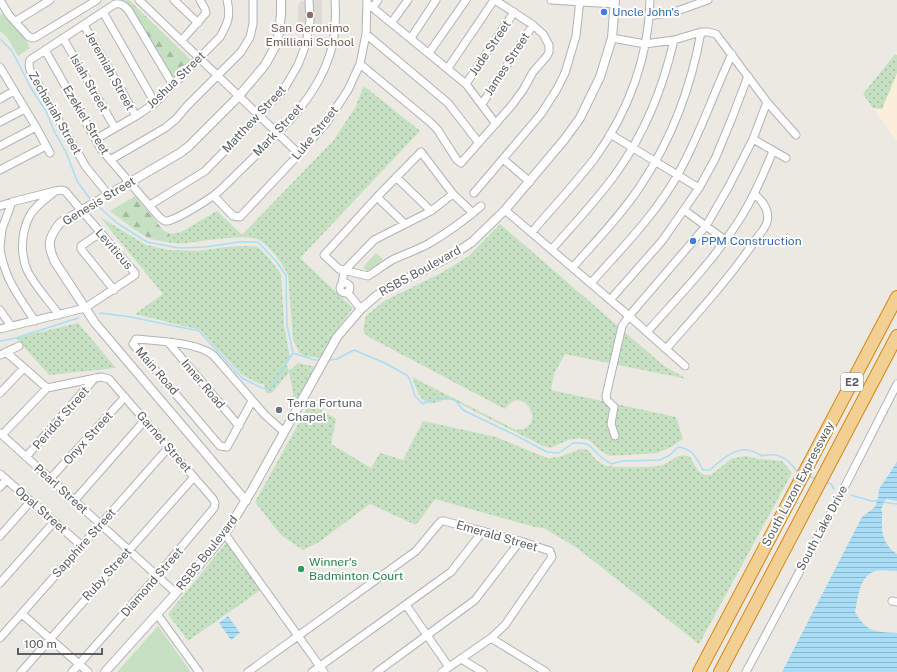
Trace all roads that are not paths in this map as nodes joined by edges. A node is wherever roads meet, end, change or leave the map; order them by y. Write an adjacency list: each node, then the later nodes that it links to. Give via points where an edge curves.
1 (50, 0): 26 (street)
2 (96, 0): 26 (street, via 36,37 28,36)
3 (139, 0): 37 (street)
4 (174, 0): 28 (street)
5 (200, 0): 28 (street, via 206,13)
6 (227, 0): 42 (street, Joshua Street, via 230,11 227,25 220,37)
7 (253, 0): 47 (street, via 250,37 241,52)
8 (281, 0): 52 (street, Genesis Street, via 279,33 275,47 265,65)
9 (309, 0): 59 (street, Matthew Street, via 310,21 306,44 298,65 284,89)
10 (335, 0): 64 (street, Mark Street, via 334,40 330,55 305,102)
11 (378, 0): 22 (street)
12 (408, 0): 27 (street)
13 (436, 0): 34 (street)
14 (466, 0): 40 (street)
15 (495, 0): 24 (street); 45 (street)
16 (551, 0): 20 (street)
17 (650, 0): 25 (street)
18 (708, 0): 25 (street)
19 (3, 1): 26 (street, via 9,14)
20 (580, 1): 21 (street); 77 (street, via 576,36 565,73 541,114)
21 (615, 2): 35 (street, RSBS Boulevard)
22 (369, 4): 27 (street); 32 (street, Luke Street)
23 (103, 12): 29 (street, Zechariah Street); 50 (street, Zechariah Street, via 119,3 126,7); 55 (street)
24 (514, 12): 30 (street); 49 (street, Jude Street)
25 (650, 16): 38 (street)
26 (16, 21)
27 (392, 22): 34 (street)
28 (198, 23): 37 (street)
29 (84, 25): 33 (street, Zechariah Street); 58 (street, Jeremiah Street)
30 (533, 25): 56 (street, James Street); 61 (street, via 547,39 549,52 533,72 518,98)
31 (701, 32): 36 (street); 41 (street, via 716,34); 79 (street, via 684,103)
32 (366, 34): 43 (street, Luke Street); 69 (street, via 448,103)
33 (64, 38): 39 (street, Zechariah Street); 63 (street, Isiah Street)
34 (411, 38): 40 (street)
35 (612, 38): 38 (street); 84 (street, RSBS Boulevard, via 600,77 580,118)
36 (674, 40): 38 (street); 72 (street, via 652,112)
37 (181, 42): 42 (street)
38 (646, 44): 65 (street, via 628,100)
39 (45, 50): 67 (street, Ezekiel Street); 88 (street, Zechariah Street, via 30,60 29,68 86,167)
40 (430, 53): 45 (street)
41 (732, 54): 48 (street); 81 (street)
42 (198, 58): 47 (street); 50 (street, Joshua Street)
43 (360, 64): 69 (street, via 430,122 459,162 463,162); 75 (street, Luke Street, via 348,90 327,122)
44 (0, 67): 46 (street)
45 (448, 68): 49 (street)
46 (2, 75): 51 (street)
47 (217, 76): 52 (street); 78 (street, via 165,128)
48 (748, 76): 54 (street); 85 (street, via 715,159)
49 (466, 84): 56 (street)
50 (172, 85): 55 (street, Joshua Street)
51 (14, 91): 53 (street); 57 (street)
52 (238, 96): 59 (street); 83 (street, Genesis Street, via 188,147)
53 (0, 99)
54 (767, 102): 66 (street); 68 (street)
55 (155, 103): 58 (street, Joshua Street)
56 (482, 104): 61 (street)
57 (25, 109): 60 (street); 62 (street)
58 (136, 116): 63 (street, Joshua Street)
59 (259, 116): 64 (street); 94 (street, Matthew Street, via 205,170)
60 (0, 122)
61 (496, 124): 69 (street)
62 (36, 127): 70 (street); 71 (street)
63 (115, 128): 67 (street, Joshua Street)
64 (277, 134): 75 (street); 91 (street, Mark Street)
65 (610, 134): 72 (street); 105 (street, via 584,172)
66 (796, 134)
67 (96, 139): 78 (street, Ezekiel Street)
68 (753, 139): 73 (street); 104 (street)
69 (479, 143)
70 (0, 146)
71 (46, 146): 74 (street); 80 (street)
72 (633, 148): 79 (street); 109 (street, via 604,189)
73 (773, 151): 76 (street); 90 (street)
74 (50, 153)
75 (299, 154): 91 (street, Luke Street, via 240,216 233,216)
76 (786, 158)
77 (503, 159): 84 (street); 87 (street)
78 (110, 160): 83 (street, Ezekiel Street)
79 (656, 162): 81 (street); 110 (street, via 636,191)
80 (0, 170)
81 (678, 175): 85 (street); 112 (street, via 643,223)
82 (396, 177): 89 (street, via 421,152); 92 (street); 100 (street)
83 (130, 182): 88 (street, Genesis Street); 94 (street, Ezekiel Street)
84 (530, 182): 98 (street, RSBS Boulevard)
85 (699, 188): 99 (street)
86 (55, 191): 93 (street); 97 (street, Leviticus, via 64,191); 119 (street, via 29,216 23,238 23,256 29,272)
87 (474, 192)
88 (108, 194): 97 (street, Genesis Street)
89 (453, 194): 100 (street); 101 (street)
90 (754, 194): 107 (street); 128 (street, via 764,203 768,215 767,223 718,290)
91 (214, 196): 102 (street, Mark Street)
92 (377, 197): 103 (street); 111 (street, via 324,255 339,269)
93 (12, 202): 95 (street); 108 (street, via 2,229)
94 (150, 205): 102 (street, Ezekiel Street)
95 (0, 206)
96 (481, 206): 101 (street)
97 (82, 210): 106 (street, Leviticus); 117 (street, Genesis Street, via 60,224 53,231 49,241 50,252 55,262)
98 (505, 210): 105 (street); 116 (street, RSBS Boulevard, via 472,242 438,263 389,287)
99 (684, 210): 104 (street); 115 (street, via 662,240)
100 (431, 211): 103 (street)
101 (473, 213): 111 (street, via 443,235 368,276)
102 (165, 221)
103 (405, 224): 111 (street, via 374,240)
104 (706, 226): 107 (street); 120 (street)
105 (532, 232): 109 (street)
106 (100, 233): 113 (street, via 81,246 81,249); 113 (street, Leviticus, via 135,273)
107 (725, 240): 124 (street)
108 (0, 248): 121 (street, via 11,285)
109 (552, 249): 110 (street)
110 (573, 267): 112 (street)
111 (347, 270): 116 (street, via 347,287)
112 (591, 283): 115 (street)
113 (114, 290): 117 (street, Leviticus)
114 (897, 297): 188 (highway, South Luzon Expressway / E2)
115 (610, 300): 120 (street)
116 (362, 307): 140 (street, RSBS Boulevard, via 337,337)
117 (85, 308): 119 (street, Leviticus); 151 (street, Genesis Street, via 206,455 211,467)
118 (0, 310): 122 (street)
119 (59, 315): 121 (street, Leviticus)
120 (629, 316): 124 (street); 142 (street, via 622,326 606,396 614,407 611,424)
121 (35, 321): 122 (street, Leviticus)
122 (11, 326): 123 (street, Leviticus)
123 (0, 329)
124 (647, 332): 128 (street)
125 (897, 336): 189 (highway, South Luzon Expressway / E2)
126 (168, 342): 137 (street, Main Road, via 207,350); 139 (street, Inner Road); 139 (street, Main Road, via 136,338 133,344 220,446 227,447)
127 (19, 346): 129 (street)
128 (666, 349): 130 (street)
129 (3, 354): 131 (street)
130 (685, 366)
131 (23, 369): 134 (street); 135 (street)
132 (95, 378): 134 (street); 136 (street, Garnet Street, via 109,379); 144 (street, Peridot Street)
133 (897, 384): 190 (street, South Lake Drive)
134 (47, 388): 141 (street)
135 (0, 393)
136 (125, 397): 138 (street, Garnet Street); 147 (street, Onyx Street)
137 (252, 401): 139 (street, Main Road); 140 (street, Main Road)
138 (145, 420): 143 (street, Garnet Street); 150 (street)
139 (239, 426)
140 (284, 432): 151 (street, RSBS Boulevard)
141 (1, 434): 144 (street, Pearl Street)
142 (616, 436)
143 (169, 448): 146 (street, Garnet Street); 155 (street, Sapphire Street)
144 (26, 457): 147 (street, Pearl Street)
145 (0, 474): 148 (street, Opal Street)
146 (194, 477): 153 (street, Garnet Street, via 213,499); 161 (street, Ruby Street)
147 (50, 479): 150 (street, Pearl Street)
148 (6, 480): 149 (street); 152 (street, Opal Street)
149 (0, 487)
150 (74, 501): 155 (street, Pearl Street)
151 (246, 501): 157 (street, RSBS Boulevard)
152 (31, 502): 154 (street, Opal Street); 158 (street)
153 (214, 508): 162 (street, Diamond Street)
154 (54, 522): 160 (street, Opal Street); 163 (street)
155 (100, 525): 160 (street, Sapphire Street); 161 (street, Pearl Street)
156 (483, 530): 159 (street, Emerald Street); 165 (street, via 451,572); 169 (street, Emerald Street, via 441,521 416,551)
157 (225, 534): 164 (street, RSBS Boulevard); 169 (street)
158 (0, 536)
159 (520, 541): 168 (street, via 476,600); 171 (street, Emerald Street, via 550,551 552,557 506,625)
160 (82, 546): 166 (street, Sapphire Street)
161 (129, 550): 162 (street, Pearl Street); 172 (street, Ruby Street)
162 (157, 576): 164 (street, Pearl Street); 174 (street, Diamond Street)
163 (0, 583)
164 (176, 593): 167 (street, RSBS Boulevard)
165 (406, 605): 168 (street); 176 (street)
166 (22, 614): 170 (street, Sapphire Street); 172 (street)
167 (157, 614): 180 (street, RSBS Boulevard); 181 (street)
168 (427, 635): 175 (street); 184 (street)
169 (298, 636): 176 (street); 182 (street)
170 (0, 638)
171 (491, 638): 173 (street); 187 (street)
172 (50, 639): 174 (street); 177 (street, Ruby Street)
173 (461, 659): 175 (street); 186 (street)
174 (79, 664): 178 (street, Diamond Street); 179 (street)
175 (449, 667): 185 (street)
176 (322, 669): 183 (street)
177 (20, 672)
178 (72, 672)
179 (88, 672)
180 (105, 672)
181 (199, 672)
182 (248, 672)
183 (312, 672)
184 (377, 672)
185 (442, 672)
186 (483, 672)
187 (546, 672)
188 (698, 672)
189 (720, 672)
190 (746, 672)

